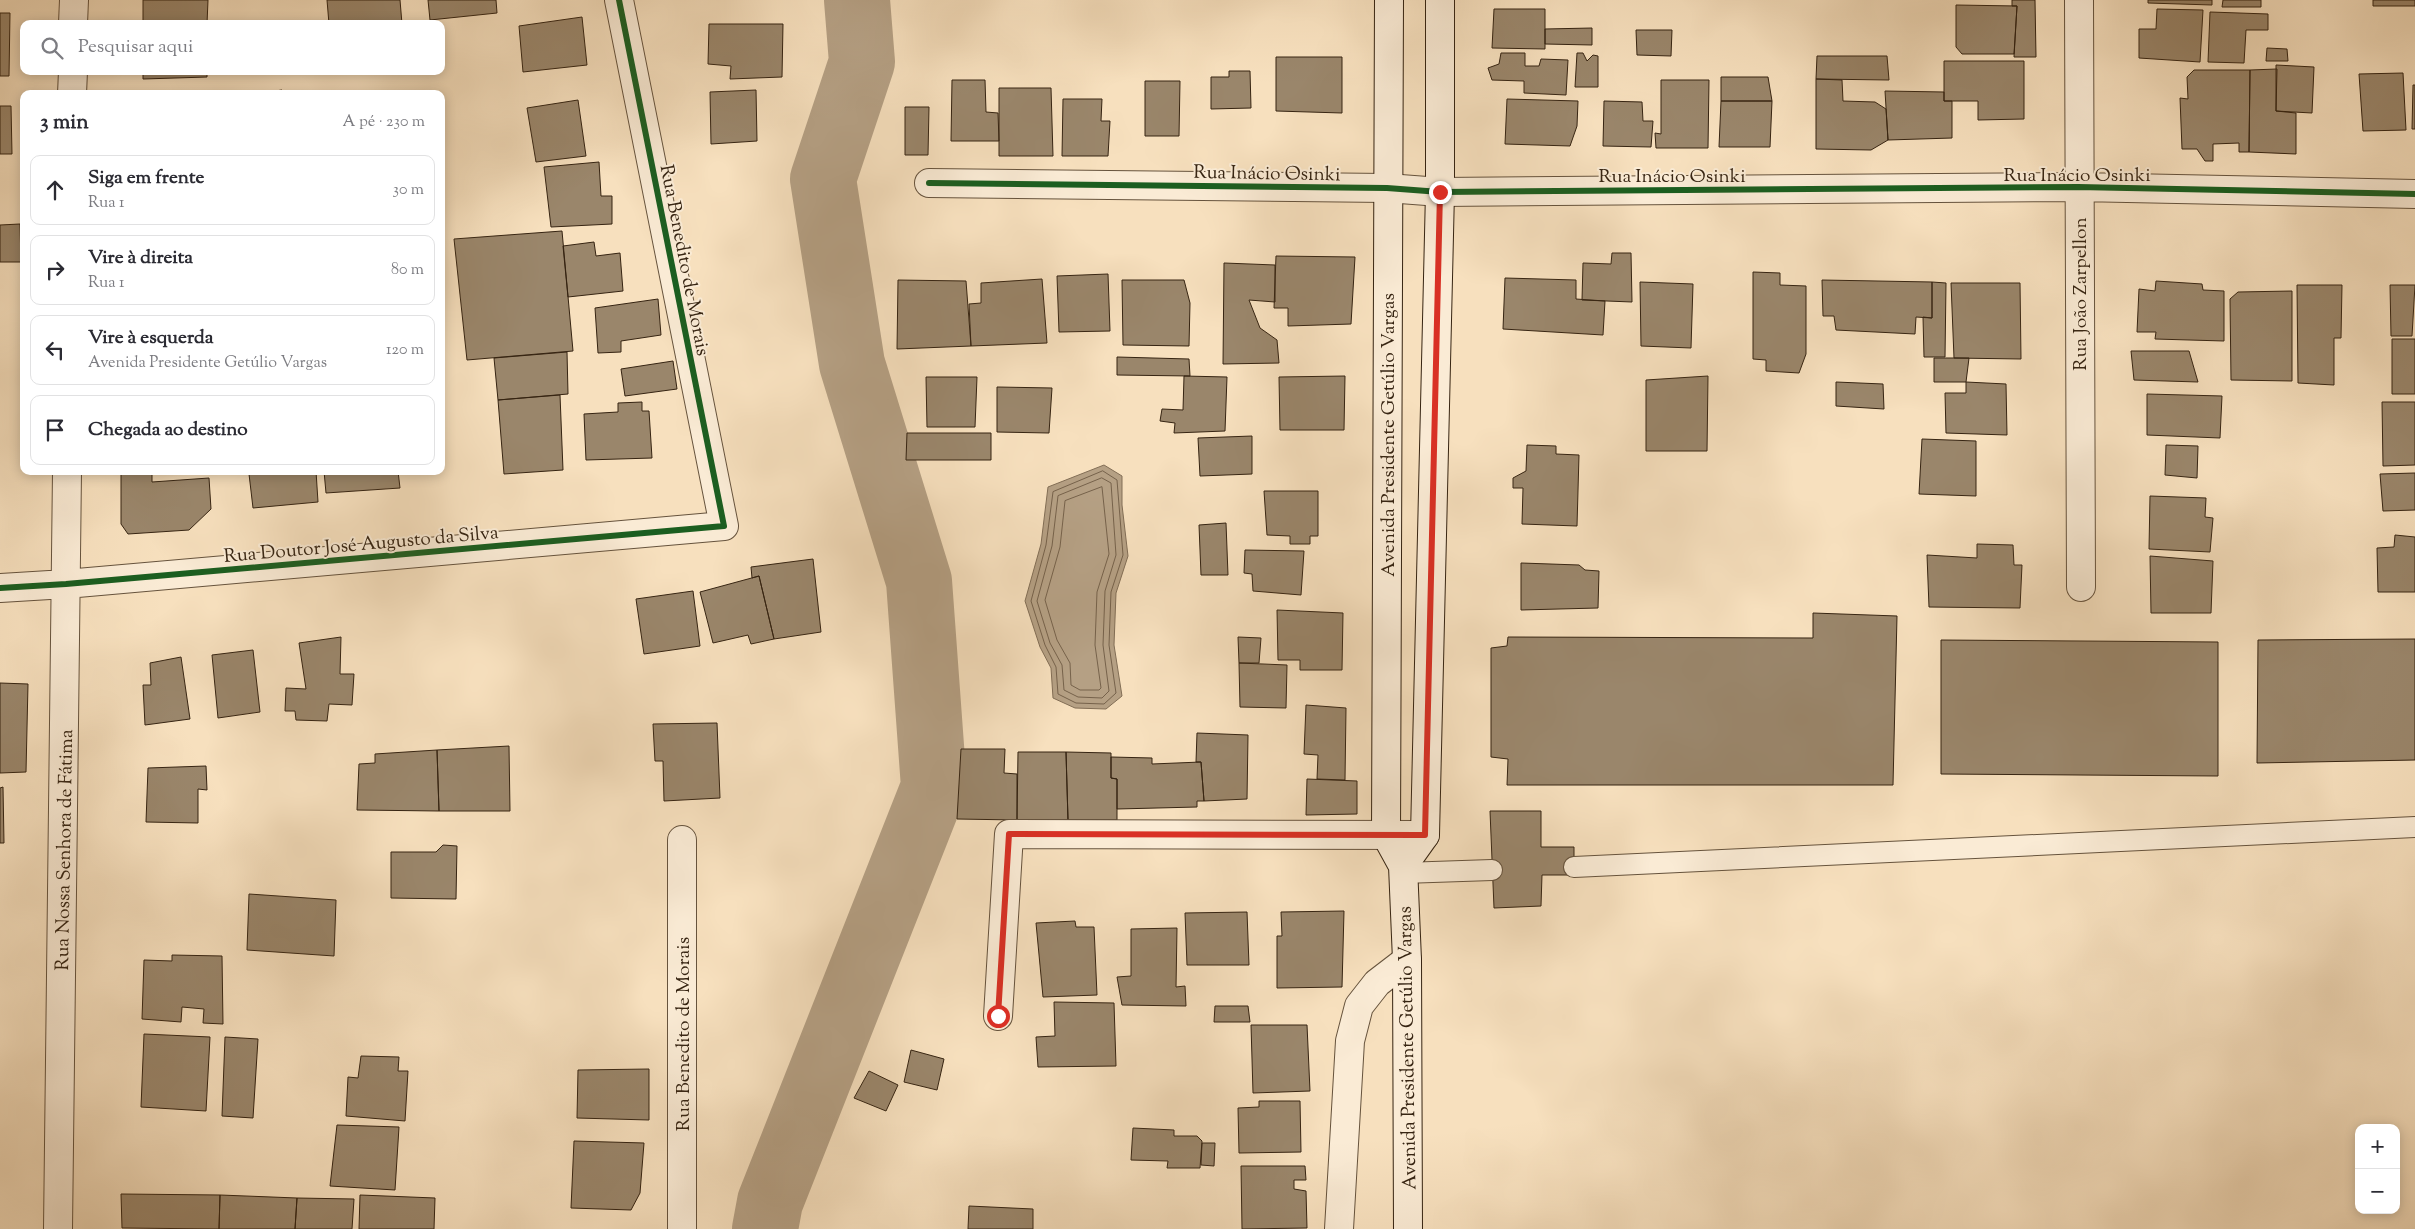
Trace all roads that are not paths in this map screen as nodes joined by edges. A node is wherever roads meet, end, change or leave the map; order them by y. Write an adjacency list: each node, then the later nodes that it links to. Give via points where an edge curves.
1 (74, 0): 6 (street)
2 (619, 0): 15 (street, Rua Benedito de Morais)
3 (1389, 0): 11 (street, Avenida Presidente Getúlio Vargas)
4 (1440, 0): 12 (street)
5 (2079, 0): 10 (street, Rua João Zarpellon)
6 (73, 20)
7 (73, 75): 8 (street)
8 (72, 90)
9 (929, 183): 11 (street, Rua Inácio Osinki)
10 (2078, 187): 12 (street, Rua Inácio Osinki); 13 (street, Rua Inácio Osinki); 17 (street, Rua João Zarpellon)
11 (1387, 188): 12 (street, Rua Inácio Osinki); 20 (street, Avenida Presidente Getúlio Vargas)
12 (1440, 192): 21 (street)
13 (2415, 194)
14 (67, 475): 16 (street, Rua Nossa Senhora de Fátima)
15 (724, 526): 16 (street, Rua Doutor José Augusto da Silva)
16 (66, 584): 18 (street, Rua Doutor José Augusto da Silva); 28 (street, Rua Nossa Senhora de Fátima)
17 (2081, 587)
18 (0, 588)
19 (2415, 827): 23 (lane)
20 (1386, 835): 21 (street); 24 (street, Avenida Presidente Getúlio Vargas); 27 (street, via 1009,834)
21 (1425, 835): 24 (street)
22 (682, 840): 29 (street, Rua Benedito de Morais)
23 (1574, 867)
24 (1403, 870): 25 (lane); 26 (street, Avenida Presidente Getúlio Vargas)
25 (1492, 870)
26 (1407, 960): 30 (street, via 1377,983 1359,1006 1350,1041); 31 (street, Avenida Presidente Getúlio Vargas)
27 (998, 1016)
28 (58, 1229)
29 (682, 1229)
30 (1339, 1229)
31 (1408, 1229)

